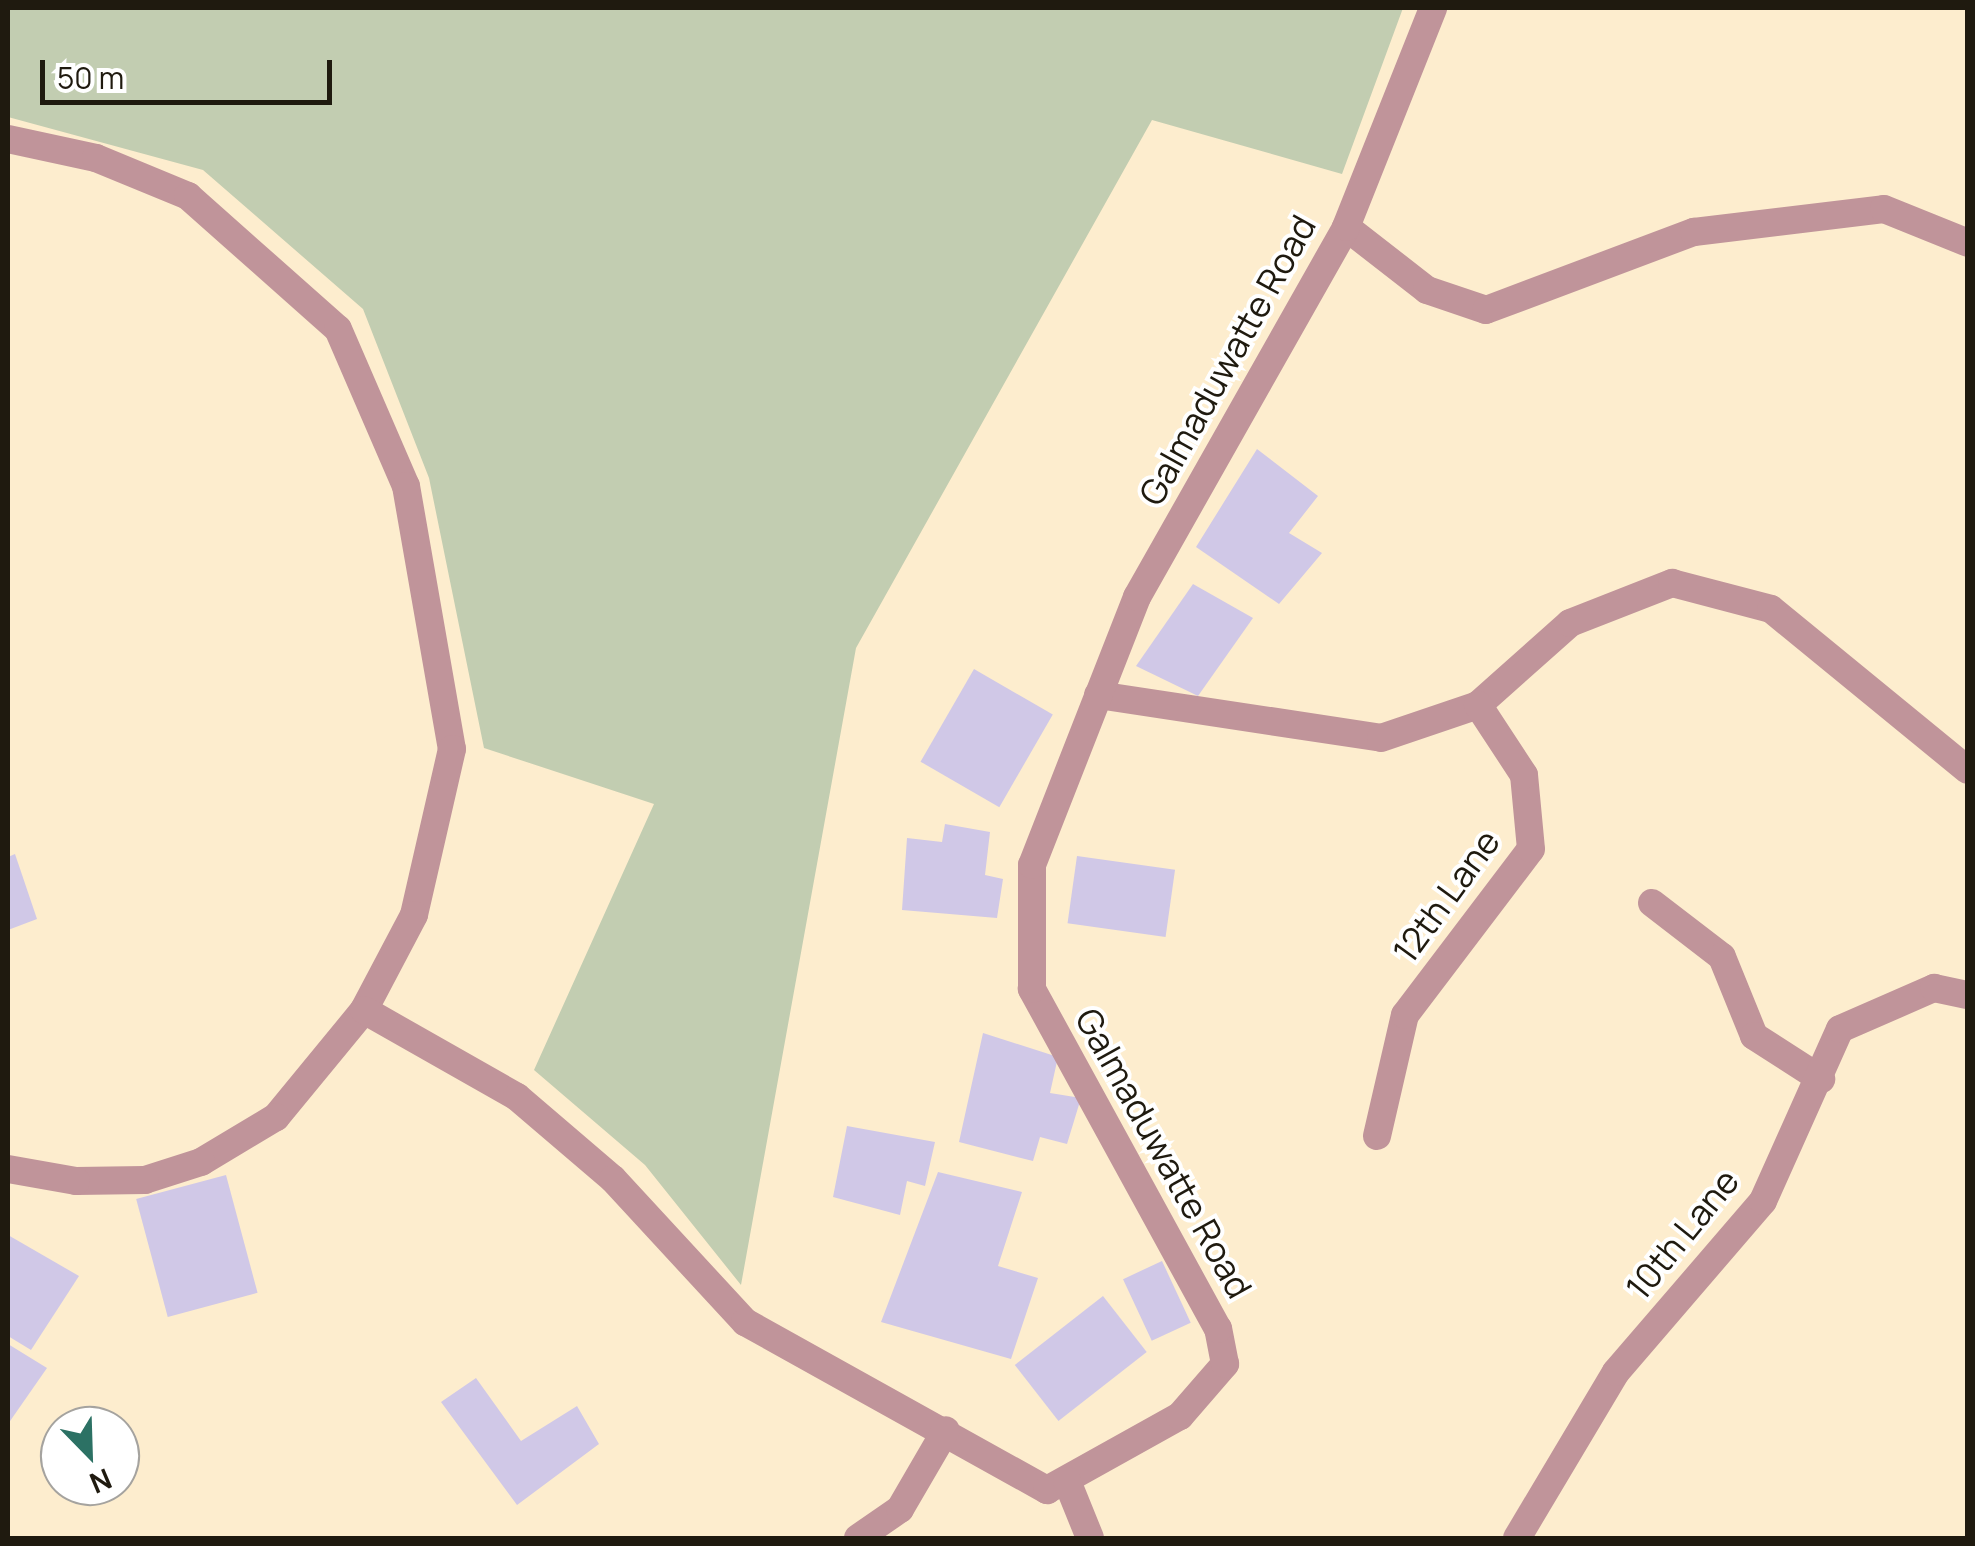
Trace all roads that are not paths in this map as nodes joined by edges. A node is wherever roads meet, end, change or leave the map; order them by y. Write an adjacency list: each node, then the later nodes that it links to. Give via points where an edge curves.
1 (1433, 8): 3 (street, Galmaduwatte Road)
2 (8, 139): 10 (street, via 96,158 188,196 338,329 406,486 452,749 414,916)
3 (1346, 227): 4 (street, via 1427,290 1486,310 1694,232 1884,209); 5 (street, Galmaduwatte Road, via 1137,597)
4 (1968, 243)
5 (1098, 695): 6 (street, via 1380,738); 15 (street, Galmaduwatte Road, via 1032,865 1032,988 1218,1329 1225,1364 1180,1416)
6 (1478, 705): 7 (street, via 1570,623 1672,583 1771,609); 12 (street, 12th Lane, via 1524,775 1531,849 1406,1015)
7 (1968, 770)
8 (1652, 903): 11 (street, via 1722,957 1754,1036)
9 (1968, 995): 11 (street, 10th Lane, via 1934,988 1840,1029)
10 (364, 1010): 13 (street, via 276,1117 201,1162 146,1180 76,1181); 14 (street, via 516,1097 613,1179 745,1322)
11 (1820, 1079): 18 (street, 10th Lane, via 1763,1201 1616,1372)
12 (1377, 1136)
13 (8, 1169)
14 (946, 1430): 15 (street, via 1047,1490); 16 (street, via 900,1508)
15 (1067, 1481): 17 (street)
16 (858, 1538)
17 (1090, 1538)
18 (1518, 1538)

